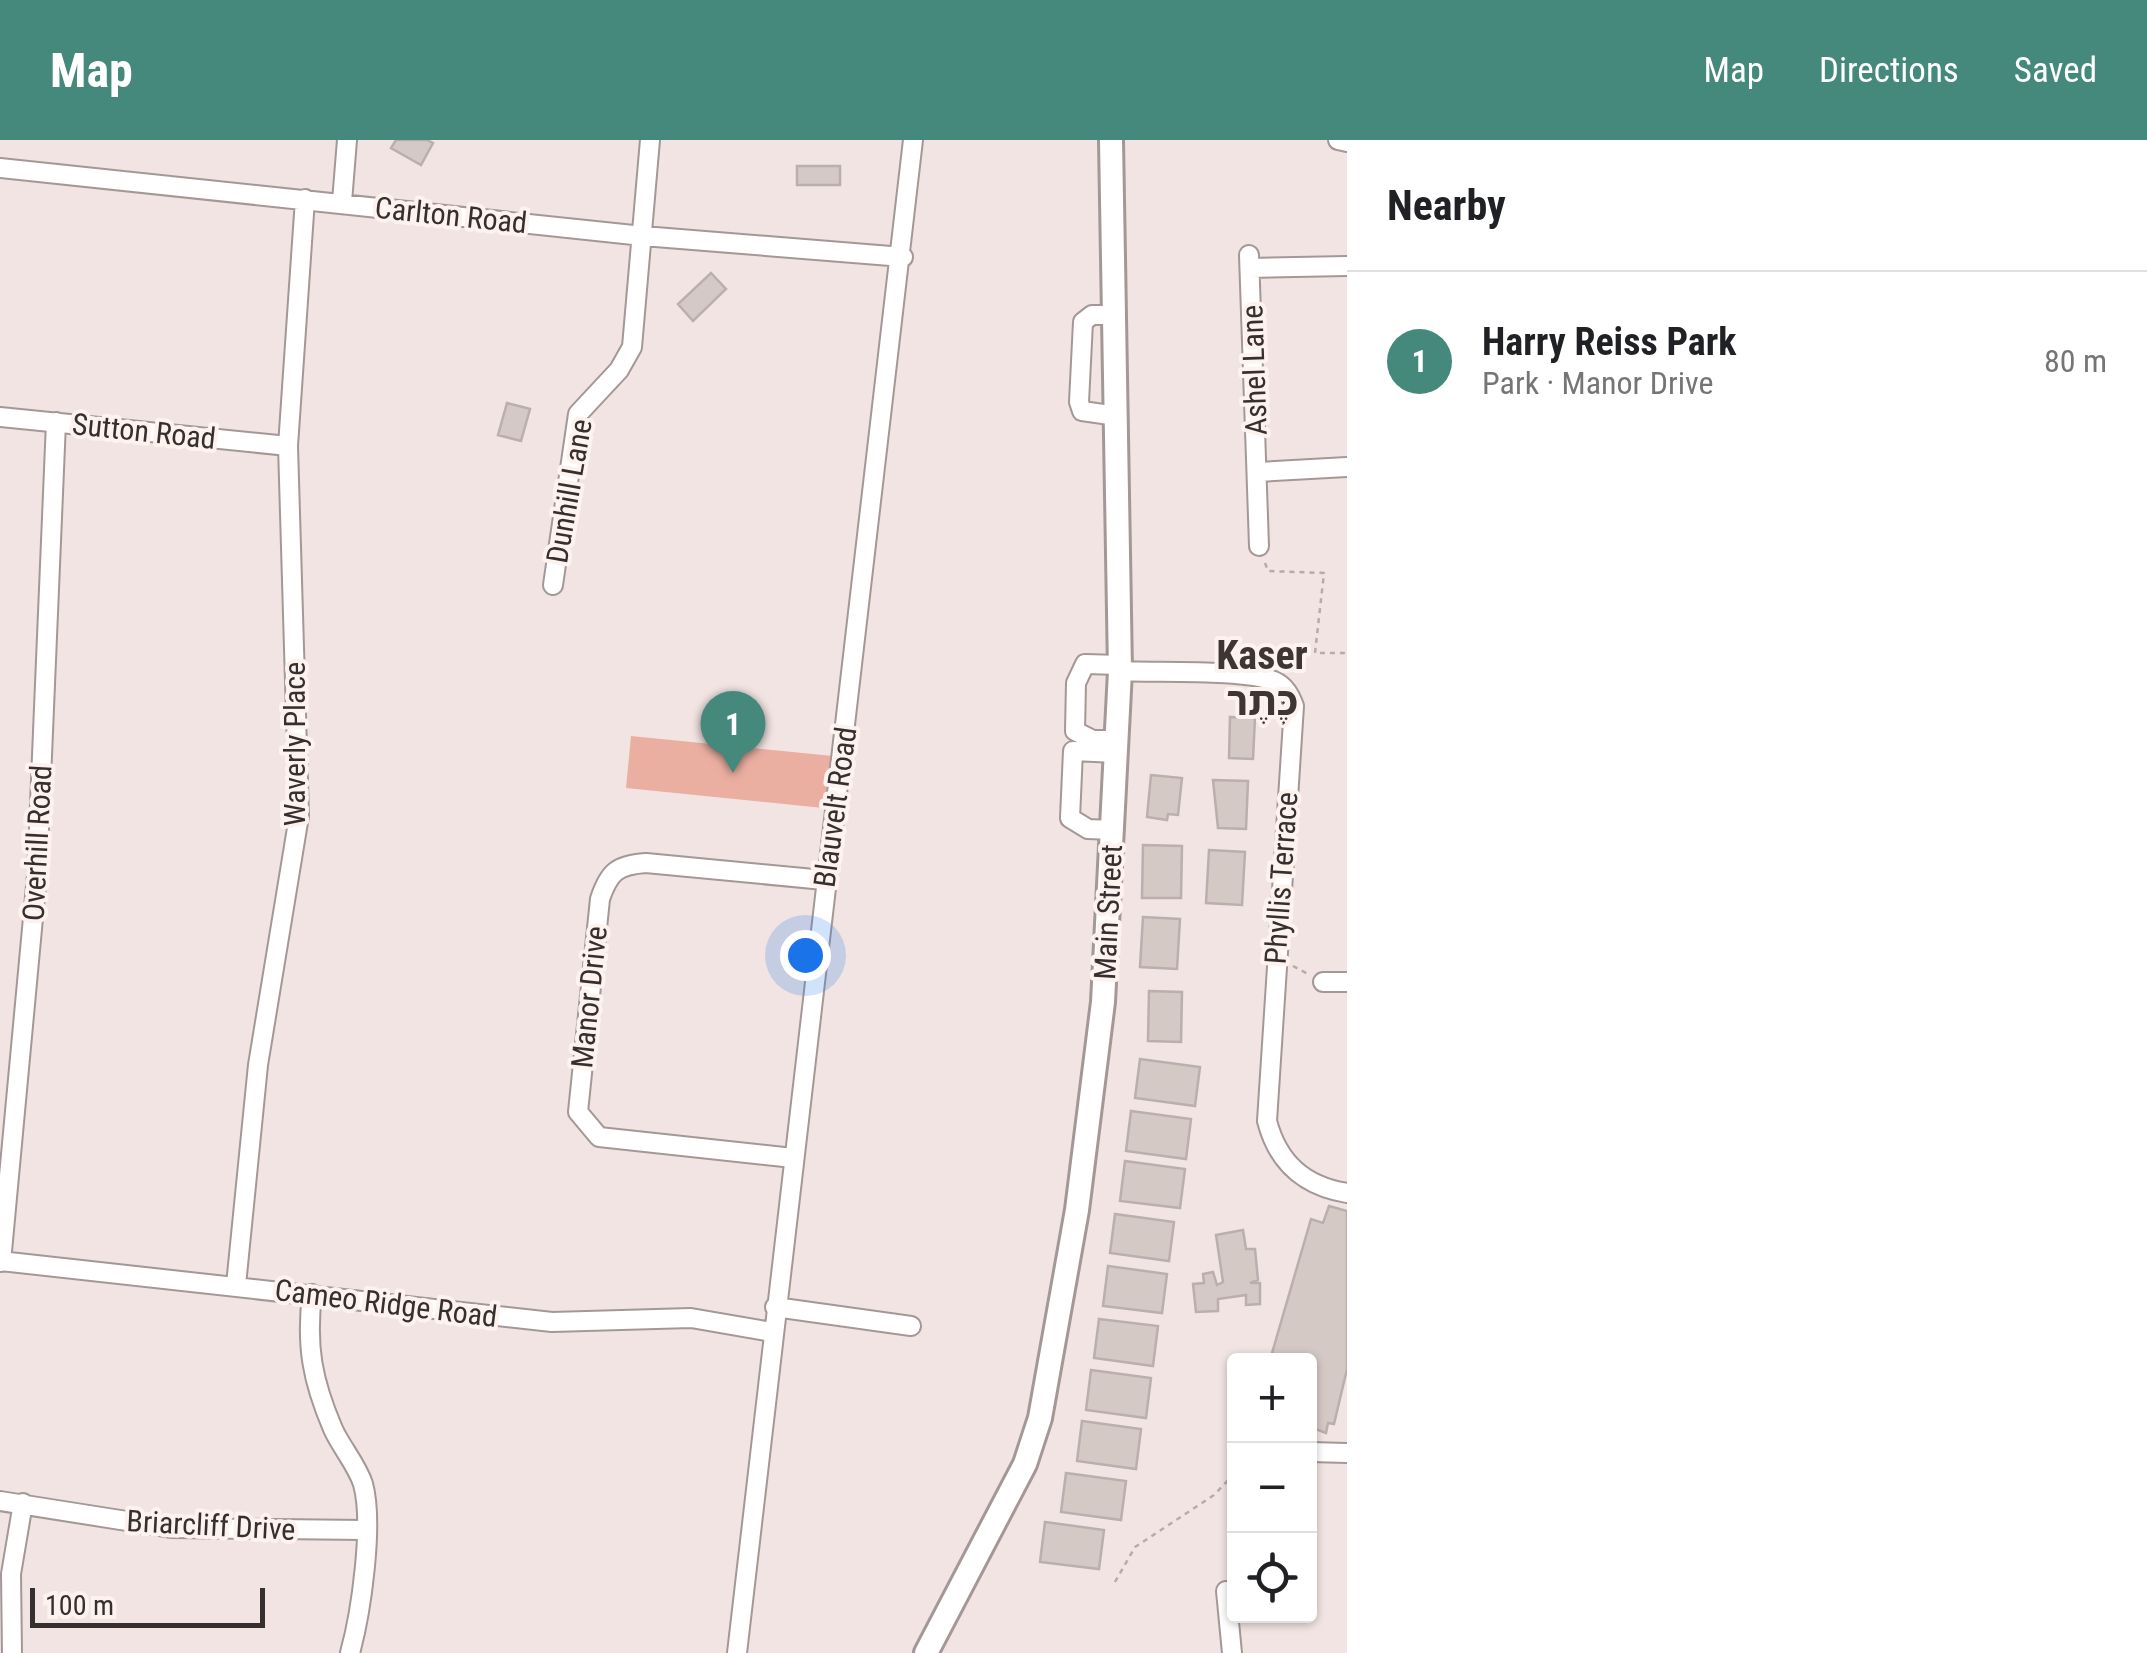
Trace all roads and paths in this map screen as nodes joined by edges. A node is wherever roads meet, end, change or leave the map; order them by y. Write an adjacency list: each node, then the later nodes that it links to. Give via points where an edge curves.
1 (347, 140): 9 (street)
2 (650, 140): 10 (street, Dunhill Lane)
3 (913, 140): 11 (street, Blauvelt Road)
4 (1111, 140): 13 (main road, Main Street)
5 (1338, 140): 6 (street)
6 (1347, 142)
7 (0, 168): 8 (street, Carlton Road)
8 (305, 200): 9 (street, Carlton Road); 17 (street, Waverly Place)
9 (342, 202): 10 (street, Carlton Road)
10 (643, 236): 11 (street, Carlton Road); 21 (street, Dunhill Lane, via 632,347 578,414)
11 (903, 257): 26 (street, Blauvelt Road)
12 (1347, 266): 19 (street, Ashel Lane, via 1250,262)
13 (1115, 315): 14 (main road, Main Street); 14 (street, via 1082,322 1080,402 1094,416)
14 (1117, 416): 23 (main road, Main Street)
15 (0, 417): 16 (street, Sutton Road)
16 (56, 422): 17 (street, Sutton Road); 32 (street, Overhill Road, via 37,875)
17 (288, 446): 33 (street, Waverly Place, via 299,816 258,1066)
18 (1347, 467): 19 (street, Ashel Lane)
19 (1258, 472): 20 (street, Ashel Lane)
20 (1259, 546): 22 (path, via 1268,572 1324,573 1315,654)
21 (553, 585)
22 (1347, 653)
23 (1120, 668): 24 (main road, Main Street); 24 (street, via 1085,664 1076,683 1075,730); 27 (street, Phyllis Terrace, via 1262,678 1290,697)
24 (1116, 747): 25 (main road, Main Street); 25 (street, via 1073,751 1070,788 1070,818 1088,829)
25 (1112, 830): 49 (main road, Main Street, via 1094,1086 1040,1418 1025,1464)
26 (824, 880): 30 (street, Blauvelt Road); 30 (street, Manor Drive, via 646,863 608,875 581,1057 578,1112 599,1137)
27 (1275, 956): 28 (path); 31 (street, Phyllis Terrace, via 1267,1092 1273,1144 1301,1177)
28 (1323, 982): 29 (street)
29 (1347, 982)
30 (793, 1158): 35 (street, Blauvelt Road)
31 (1347, 1193)
32 (1, 1262): 33 (street, Cameo Ridge Road)
33 (236, 1286): 34 (street, Cameo Ridge Road)
34 (312, 1294): 37 (street, Cameo Ridge Road, via 552,1322 691,1318); 43 (street, via 307,1342 313,1372 363,1484)
35 (775, 1307): 36 (street); 37 (street, Blauvelt Road)
36 (911, 1326)
37 (772, 1332): 48 (street, Blauvelt Road)
38 (1317, 1452): 39 (street)
39 (1347, 1453)
40 (1227, 1481): 44 (path, via 1136,1548)
41 (0, 1501): 42 (street, Briarcliff Drive)
42 (23, 1503): 43 (street, Briarcliff Drive, via 171,1528); 46 (street, via 11,1574)
43 (365, 1530): 47 (street)
44 (1115, 1582)
45 (1226, 1591): 50 (street)
46 (12, 1653)
47 (350, 1653)
48 (737, 1653)
49 (926, 1653)
50 (1232, 1653)

